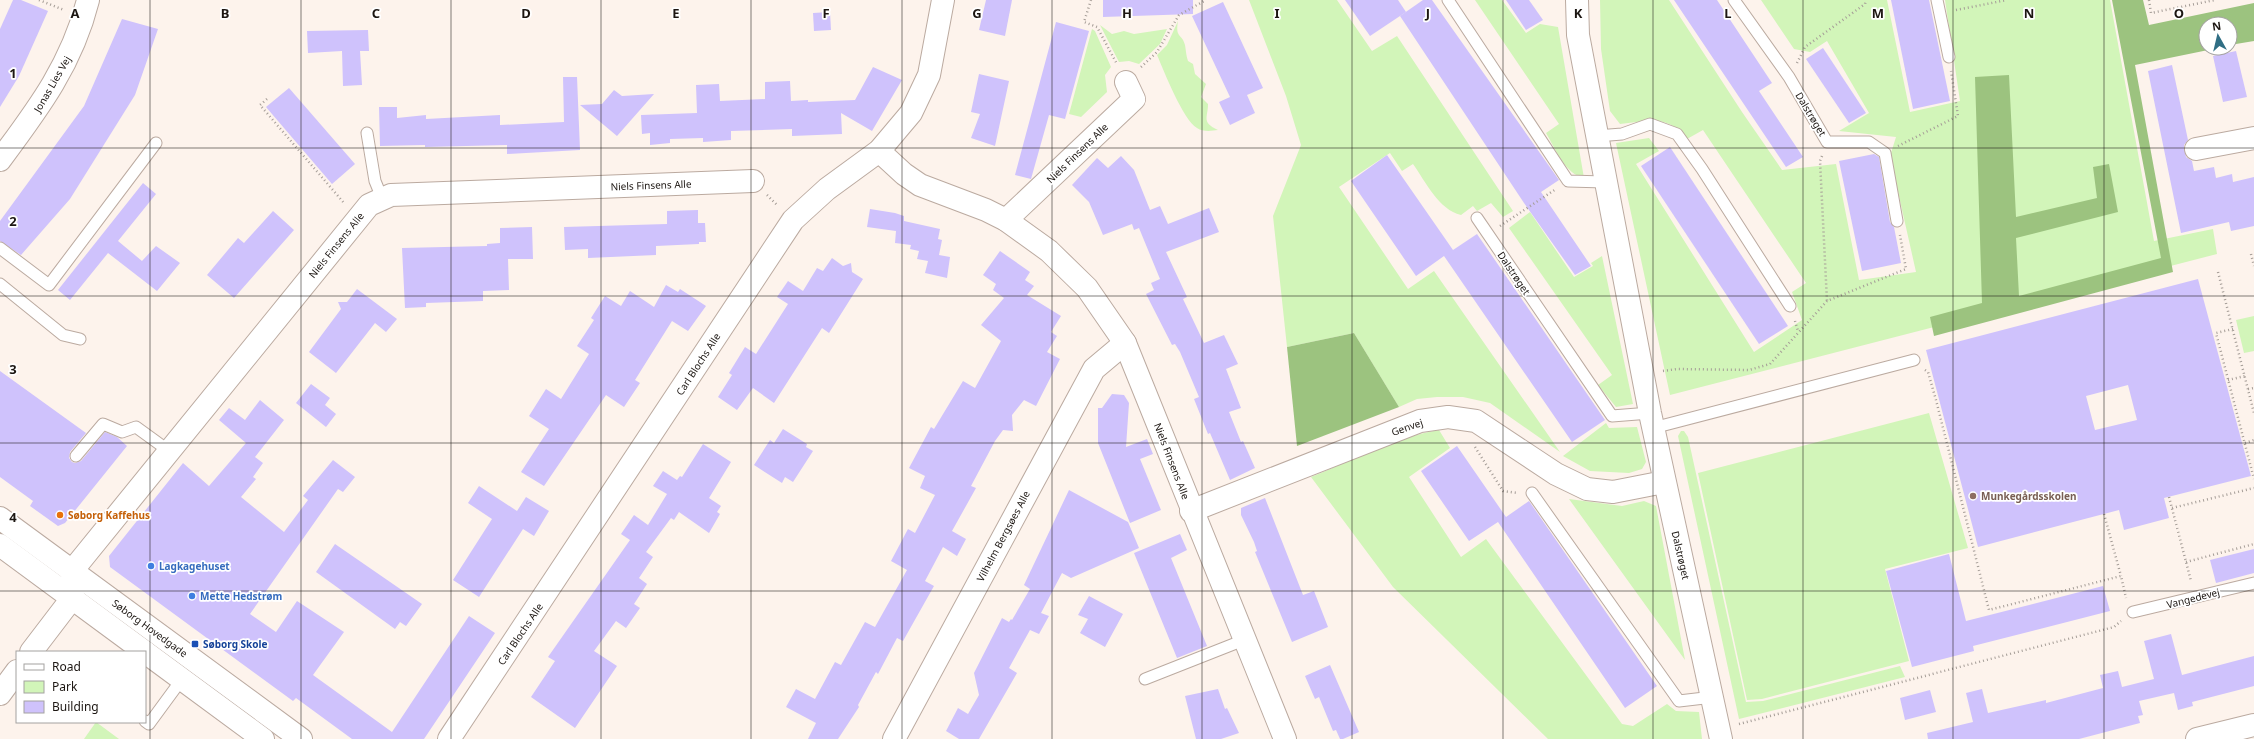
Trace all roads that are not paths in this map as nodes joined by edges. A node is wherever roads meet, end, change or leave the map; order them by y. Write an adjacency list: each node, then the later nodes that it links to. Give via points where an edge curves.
1 (88, 0): 15 (street, Jonas Lies Vej, via 73,47 44,102)
2 (943, 0): 14 (street, Carl Blochs Alle, via 929,75 911,113)
3 (1448, 0): 17 (lane, via 1568,182)
4 (1577, 0): 10 (street, Dalstrøget, via 1578,35)
5 (1734, 0): 21 (lane, Dalstrøget, via 1789,77 1828,142 1869,142 1885,153)
6 (1937, 0): 7 (lane)
7 (1949, 57)
8 (1126, 82): 20 (street, Niels Finsens Alle, via 1134,99)
9 (367, 133): 18 (lane, via 375,181)
10 (1598, 136): 17 (street, Dalstrøget); 24 (lane, via 1622,134 1650,124 1676,134 1702,169)
11 (2254, 138): 13 (street)
12 (156, 143): 22 (lane, via 49,285)
13 (2196, 149)
14 (879, 152): 20 (street, Niels Finsens Alle, via 920,185); 54 (street, Carl Blochs Alle, via 827,189 793,220)
15 (0, 160)
16 (753, 181): 18 (street, Niels Finsens Alle, via 391,194)
17 (1605, 182): 28 (street, Dalstrøget)
18 (382, 198): 29 (street, Niels Finsens Alle, via 369,204)
19 (1477, 218): 28 (lane, Dalstrøget, via 1612,416)
20 (1006, 220): 26 (street, Niels Finsens Alle, via 1049,251 1087,288)
21 (1897, 222)
22 (0, 248)
23 (0, 284): 25 (lane, via 63,335)
24 (1790, 306)
25 (80, 339)
26 (1125, 343): 33 (street, Niels Finsens Alle); 55 (street, Vilhelm Bergsøes Alle, via 1094,369)
27 (1914, 360): 28 (lane)
28 (1651, 420): 31 (street, Dalstrøget)
29 (169, 451): 30 (lane, via 136,427 122,432 103,424); 36 (street, Niels Finsens Alle)
30 (76, 456)
31 (1664, 482): 33 (street, Genvej, via 1613,492 1587,488 1556,474 1476,421 1456,418 1420,421); 48 (street, Dalstrøget)
32 (1532, 493): 48 (lane, via 1679,701)
33 (1191, 511): 40 (street, Niels Finsens Alle)
34 (0, 518): 36 (street, Søborg Hovedgade)
35 (0, 545): 38 (street)
36 (72, 571): 38 (street); 53 (street, Søborg Hovedgade)
37 (2254, 583): 39 (lane, Vangedevej)
38 (73, 597): 41 (street); 42 (street)
39 (2131, 613)
40 (1244, 640): 46 (lane); 56 (street, Niels Finsens Alle)
41 (32, 651)
42 (144, 651)
43 (146, 653): 45 (street)
44 (16, 672): 47 (street)
45 (182, 679): 49 (lane, via 149,724); 52 (street)
46 (1144, 679)
47 (0, 694)
48 (1713, 697): 51 (street, Dalstrøget)
49 (146, 722)
50 (2254, 725): 57 (street)
51 (1720, 734)
52 (263, 739)
53 (301, 739)
54 (449, 739)
55 (894, 739)
56 (1285, 739)
57 (2197, 739)

